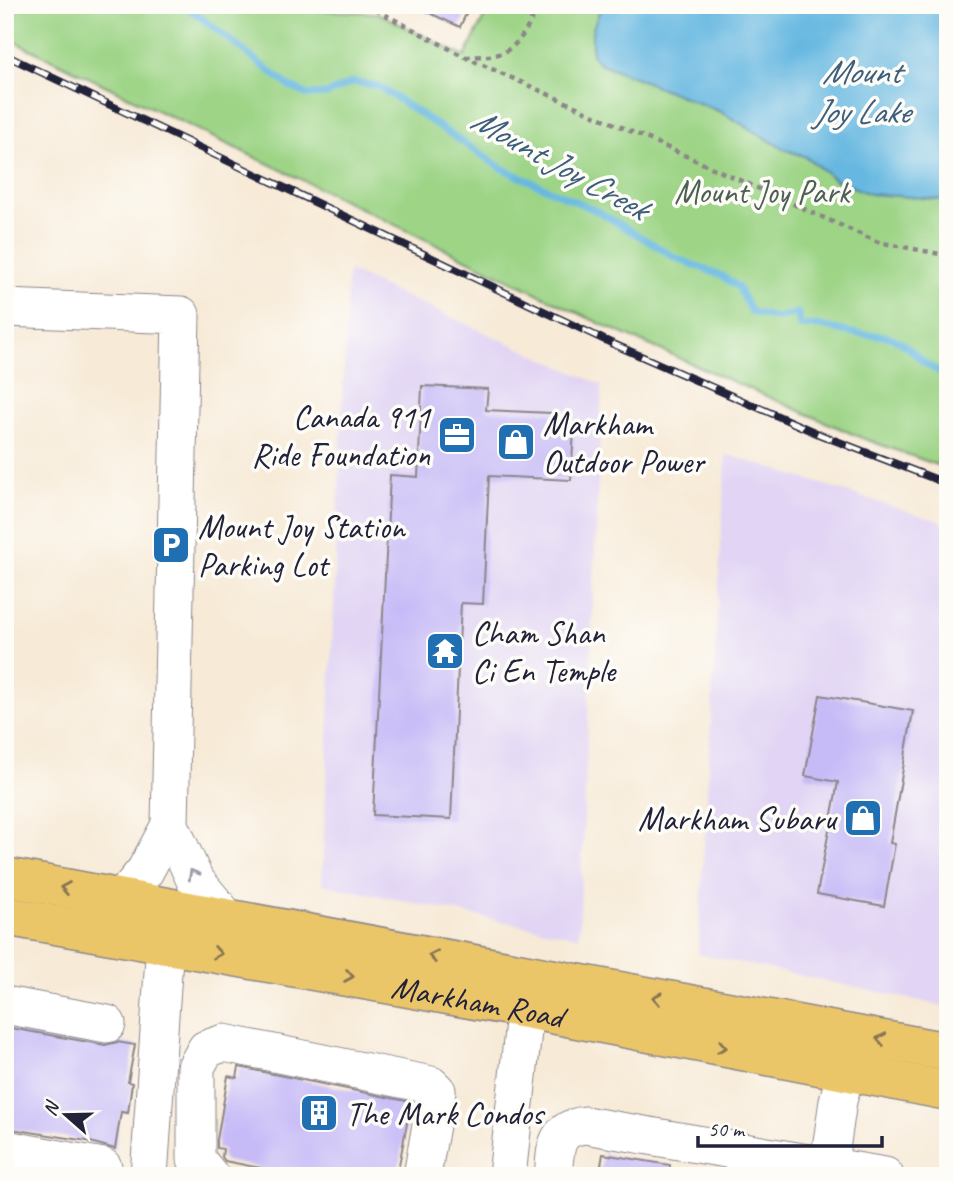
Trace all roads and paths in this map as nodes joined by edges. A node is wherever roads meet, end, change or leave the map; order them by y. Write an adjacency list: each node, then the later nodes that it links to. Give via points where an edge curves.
1 (367, 5): 3 (path)
2 (537, 5): 3 (path, via 520,41 497,55)
3 (465, 57): 4 (path, via 878,242 940,254)
4 (948, 251)
5 (5, 308): 6 (street, via 181,315)
6 (170, 825): 8 (street, via 145,871); 10 (street, one-way to 6, via 195,880)
7 (5, 877): 8 (main road, Markham Road, one-way to 7)
8 (122, 899): 10 (main road, Markham Road)
9 (5, 916): 11 (main road, Markham Road)
10 (227, 918): 12 (main road, Markham Road, one-way to 10)
11 (165, 943): 12 (main road, Markham Road, one-way to 12); 21 (street)
12 (530, 992): 15 (main road, Markham Road, one-way to 12); 16 (main road, Markham Road, one-way to 16); 24 (street)
13 (5, 1005): 14 (street)
14 (107, 1024)
15 (948, 1052)
16 (846, 1071): 17 (main road, Markham Road); 20 (street)
17 (948, 1091)
18 (9, 1158): 19 (street)
19 (103, 1167)
20 (827, 1171): 25 (street, via 584,1125 561,1135); 26 (street)
21 (149, 1176)
22 (210, 1176): 23 (street, via 195,1159 196,1067 206,1049 224,1043 431,1085 437,1091)
23 (422, 1176)
24 (508, 1176)
25 (553, 1176)
26 (886, 1176)

